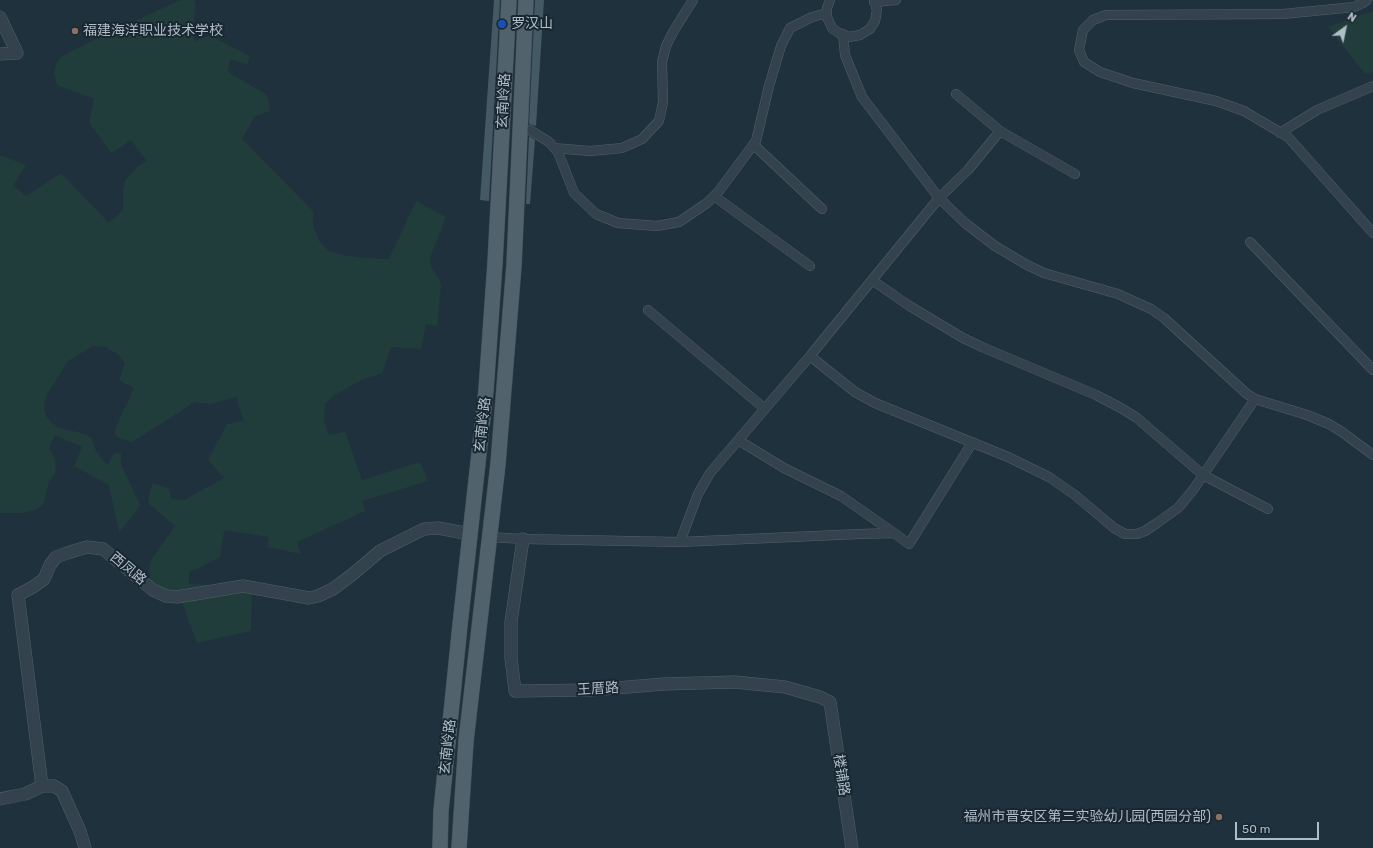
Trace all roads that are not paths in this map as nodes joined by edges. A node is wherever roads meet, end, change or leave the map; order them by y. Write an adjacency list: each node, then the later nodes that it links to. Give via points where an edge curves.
1 (510, 0): 38 (main road, 玄南岭路, via 490,349)
2 (526, 0): 39 (main road, 玄南岭路, via 514,265 498,464)
3 (693, 0): 18 (street, via 666,46 662,62 663,102 659,121 642,139 622,148 590,151)
4 (830, 0): 8 (street)
5 (896, 0): 7 (street)
6 (1367, 0): 16 (street, via 1354,7 1283,14 1106,16 1093,20 1083,30 1079,50 1084,62 1100,72 1133,83 1216,100 1244,111)
7 (874, 1): 10 (street, via 877,10 870,29 860,36 849,37)
8 (827, 13): 10 (street, via 832,28); 17 (street, via 790,28 781,46)
9 (0, 17): 11 (street, via 17,53)
10 (843, 34): 21 (street, via 845,55 862,97)
11 (0, 54)
12 (1373, 86): 16 (street, via 1317,110)
13 (956, 94): 15 (street)
14 (530, 130): 18 (street)
15 (1000, 131): 19 (street); 21 (street, via 968,170)
16 (1280, 133): 23 (street, via 1288,137)
17 (754, 145): 20 (street); 22 (street)
18 (554, 148): 20 (street, via 558,152 574,193 596,214 618,223 657,226 679,222)
19 (1075, 174)
20 (714, 196): 25 (street)
21 (939, 198): 26 (street); 30 (street, via 964,223 1012,257 1044,273 1118,294 1151,309)
22 (822, 209)
23 (1373, 233)
24 (1250, 242): 29 (street)
25 (810, 266)
26 (872, 280): 28 (street); 35 (street, via 969,341 1121,408 1137,418)
27 (648, 310): 31 (street)
28 (810, 356): 31 (street); 33 (street, via 855,392 871,401)
29 (1373, 370)
30 (1255, 399): 34 (street, via 1329,424); 35 (street)
31 (765, 409): 32 (street)
32 (738, 440): 37 (street, via 784,468 841,496); 41 (street, via 703,483)
33 (972, 443): 35 (street, via 1050,477 1125,534 1137,534 1170,514 1186,499); 37 (street, via 909,544)
34 (1373, 455)
35 (1203, 475): 36 (street)
36 (1268, 509)
37 (894, 533): 41 (street)
38 (470, 534): 43 (street, 西凤路, via 434,527 424,530 380,550 333,589 309,598 243,586 177,598 153,590 103,549 87,547 56,557 44,579 18,595); 46 (main road, 玄南岭路, via 441,811)
39 (489, 537): 40 (street); 47 (main road, 玄南岭路, via 466,741)
40 (523, 539): 41 (street); 42 (street, 王厝路, via 511,622 511,658 515,691 592,690 735,682 796,689)
41 (680, 542)
42 (830, 702): 48 (street, 楼铺路)
43 (42, 786): 44 (street, via 25,794); 45 (street, via 54,786 62,791)
44 (0, 799)
45 (85, 848)
46 (440, 848)
47 (459, 848)
48 (852, 848)

